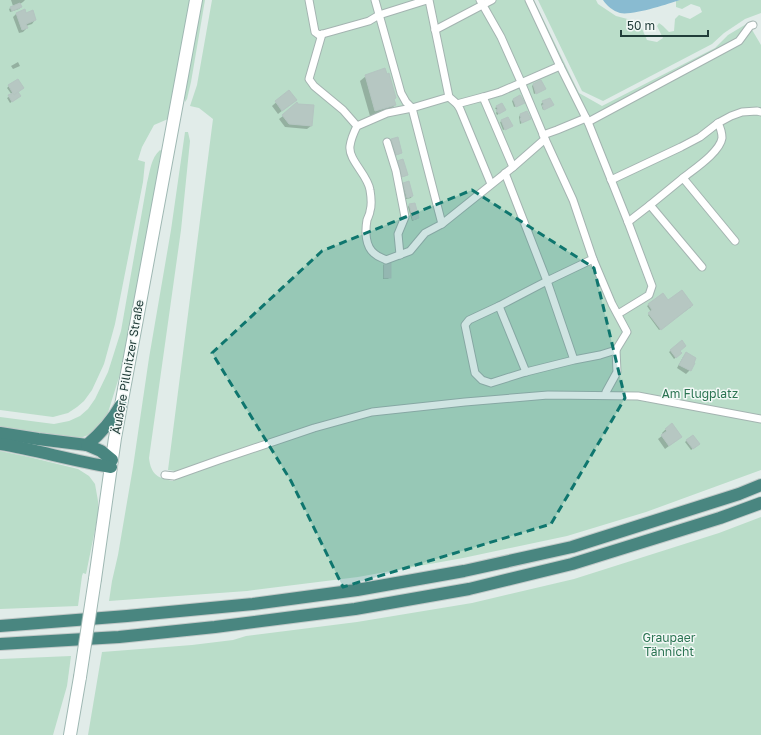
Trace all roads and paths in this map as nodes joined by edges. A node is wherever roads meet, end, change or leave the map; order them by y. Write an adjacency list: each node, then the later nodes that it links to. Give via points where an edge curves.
1 (196, 0): 43 (main road, Äußere Pillnitzer Straße)
2 (309, 0): 11 (lane, via 315,32)
3 (375, 0): 8 (lane)
4 (428, 0): 8 (lane); 10 (lane)
5 (492, 0): 7 (lane)
6 (529, 0): 12 (lane)
7 (481, 3): 10 (lane); 13 (lane, via 501,37)
8 (379, 15): 11 (lane, via 369,21); 17 (lane, via 401,93)
9 (753, 25): 19 (lane, via 739,42)
10 (435, 30): 14 (lane)
11 (322, 34): 21 (lane, via 309,79)
12 (560, 66): 13 (lane); 19 (lane)
13 (521, 82): 15 (lane); 22 (lane)
14 (449, 97): 16 (lane); 17 (lane)
15 (483, 97): 16 (lane); 24 (lane)
16 (457, 104): 28 (lane)
17 (412, 108): 21 (lane, via 387,113); 31 (lane)
18 (761, 112): 20 (lane, via 742,112)
19 (587, 120): 22 (lane); 27 (lane)
20 (718, 123): 26 (lane, via 722,138 718,148); 27 (lane, via 682,147)
21 (357, 126): 33 (lane, via 349,148 353,160 370,188 371,200 366,234 369,247 386,260)
22 (544, 137): 24 (lane); 34 (lane, via 573,200)
23 (387, 142): 33 (lane, via 405,217 398,234)
24 (513, 167): 25 (lane)
25 (505, 173): 28 (lane); 36 (lane)
26 (683, 178): 29 (lane); 32 (lane)
27 (611, 180): 30 (lane)
28 (492, 184): 31 (lane)
29 (650, 205): 30 (lane); 35 (lane)
30 (628, 222): 38 (lane, via 652,286 649,295)
31 (442, 224): 33 (lane, via 425,234 410,251)
32 (735, 240)
33 (400, 255)
34 (593, 259): 36 (lane); 38 (lane)
35 (702, 267)
36 (547, 281): 37 (lane); 40 (lane)
37 (499, 306): 41 (lane); 41 (lane, via 469,320 465,325 475,373 482,380 491,383)
38 (618, 314): 39 (lane, via 627,332)
39 (616, 350): 40 (lane); 42 (lane, via 616,372)
40 (574, 360): 41 (lane)
41 (526, 372)
42 (606, 392)
43 (121, 405): 47 (highway, via 108,425); 48 (main road, Äußere Pillnitzer Straße)
44 (761, 419): 49 (lane, via 638,396 548,395 465,402 372,412 307,430 174,476)
45 (0, 434): 47 (highway)
46 (0, 444): 48 (highway, via 88,463)
47 (87, 445): 48 (highway, via 101,451)
48 (111, 464): 54 (main road, Äußere Pillnitzer Straße, bridge)
49 (165, 475)
50 (761, 485): 52 (highway, via 740,494 572,547 464,571 357,590 253,604)
51 (761, 503): 53 (highway, via 572,564 469,589 355,609 215,627 119,637)
52 (0, 626)
53 (0, 644)
54 (70, 735)

